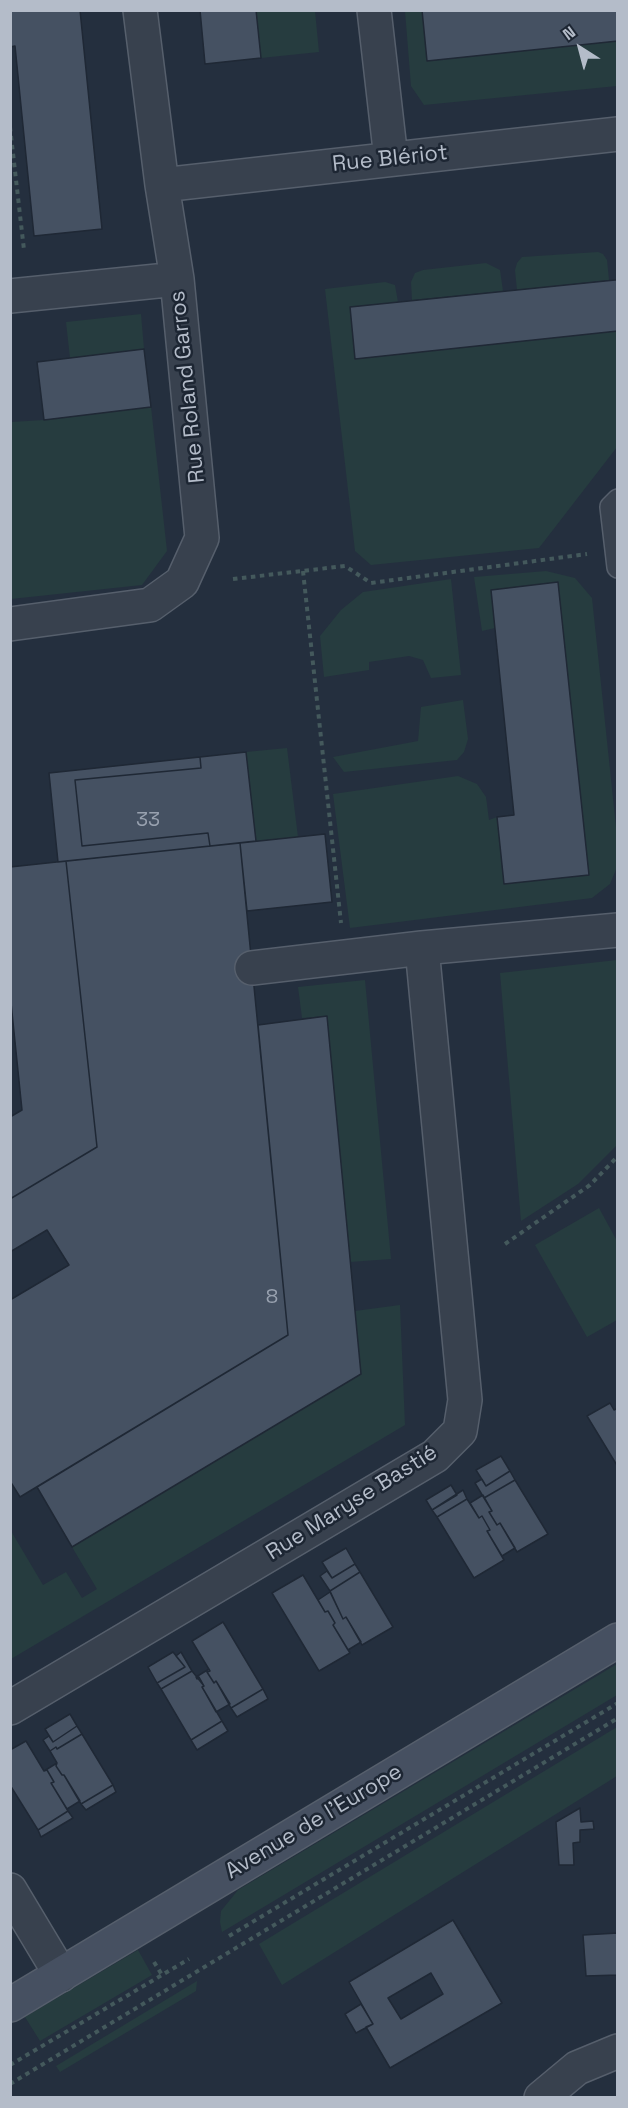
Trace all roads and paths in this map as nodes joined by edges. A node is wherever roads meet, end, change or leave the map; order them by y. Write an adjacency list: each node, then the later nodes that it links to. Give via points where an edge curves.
1 (140, 10): 6 (street, Rue Roland Garros)
2 (374, 10): 5 (street)
3 (10, 127): 7 (path)
4 (618, 134): 5 (street, Rue Blériot)
5 (391, 159): 6 (street, Rue Blériot)
6 (162, 185): 8 (street, Rue Roland Garros)
7 (24, 250)
8 (177, 279): 9 (street); 15 (street, Rue Roland Garros, via 202,538 182,582 150,605)
9 (10, 296)
10 (618, 500): 12 (lane, via 611,507)
11 (592, 553): 13 (path, via 372,583 345,566)
12 (618, 567)
13 (303, 571): 14 (path); 17 (path)
14 (233, 579)
15 (10, 624)
16 (618, 930): 18 (street)
17 (342, 933)
18 (422, 948): 19 (street); 24 (street, Rue Maryse Bastié, via 465,1400 460,1431 435,1455)
19 (252, 968)
20 (618, 1156): 21 (path, via 590,1185)
21 (505, 1244)
22 (618, 1640): 29 (street, Avenue de l'Europe)
23 (618, 1703): 27 (path)
24 (10, 1708)
25 (618, 1718): 33 (path)
26 (10, 1890): 29 (street)
27 (229, 1936)
28 (189, 1959): 32 (path)
29 (61, 1975): 30 (street, Avenue de l'Europe)
30 (10, 2005)
31 (618, 2051): 34 (street, via 577,2068)
32 (10, 2066)
33 (10, 2084)
34 (545, 2094)

